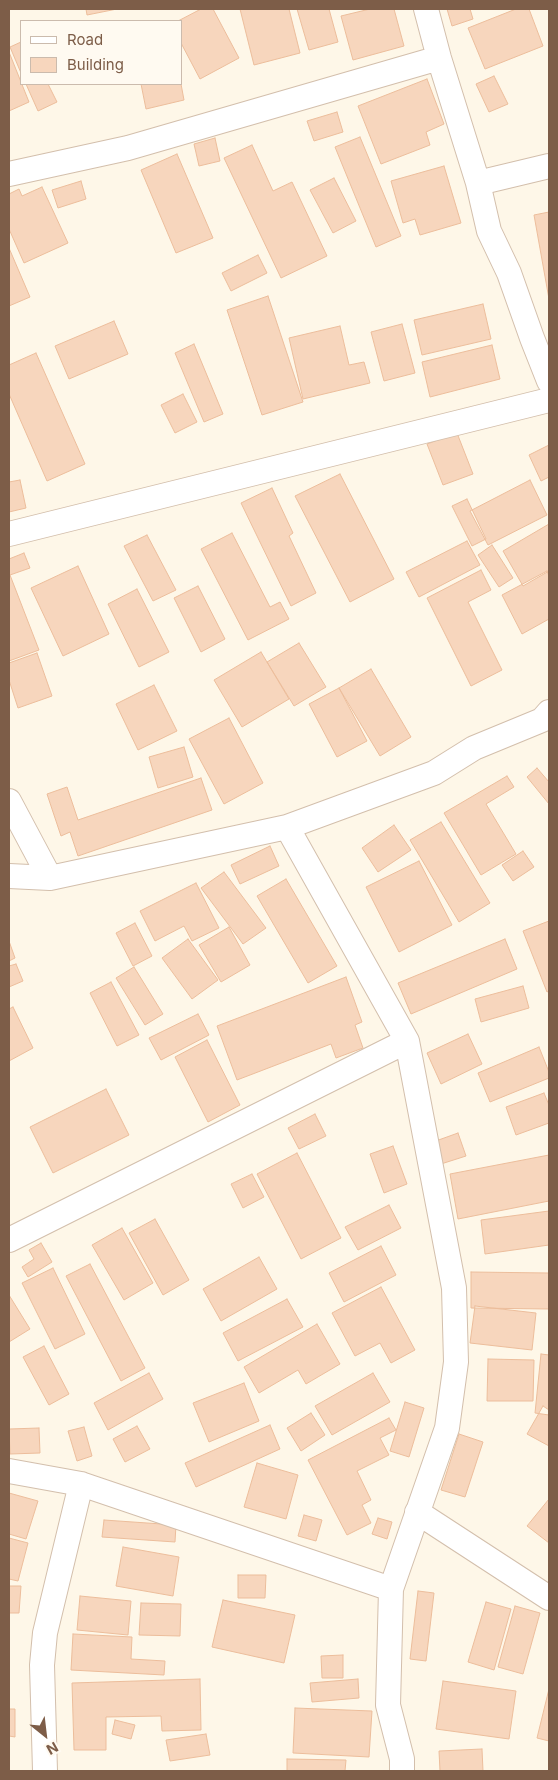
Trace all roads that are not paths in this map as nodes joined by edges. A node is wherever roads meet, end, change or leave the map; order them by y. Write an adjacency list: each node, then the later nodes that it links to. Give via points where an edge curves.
1 (426, 9): 2 (street)
2 (439, 58): 4 (street, via 128,148); 5 (street)
3 (549, 166): 5 (street)
4 (9, 174)
5 (478, 183): 6 (street, via 489,231 509,273)
6 (549, 380)
7 (549, 400): 8 (street)
8 (9, 534)
9 (547, 721): 11 (street, via 474,748 434,773)
10 (9, 801): 13 (street)
11 (288, 827): 13 (street); 14 (street)
12 (9, 876): 13 (street)
13 (50, 878)
14 (407, 1041): 15 (street); 18 (street, via 448,1251 456,1324 456,1362 447,1428)
15 (10, 1234)
16 (9, 1471): 17 (street)
17 (81, 1484): 19 (street); 21 (street, via 46,1633 42,1665)
18 (417, 1512): 19 (street); 20 (street)
19 (391, 1589): 22 (street, via 388,1705)
20 (549, 1598)
21 (45, 1771)
22 (402, 1771)

